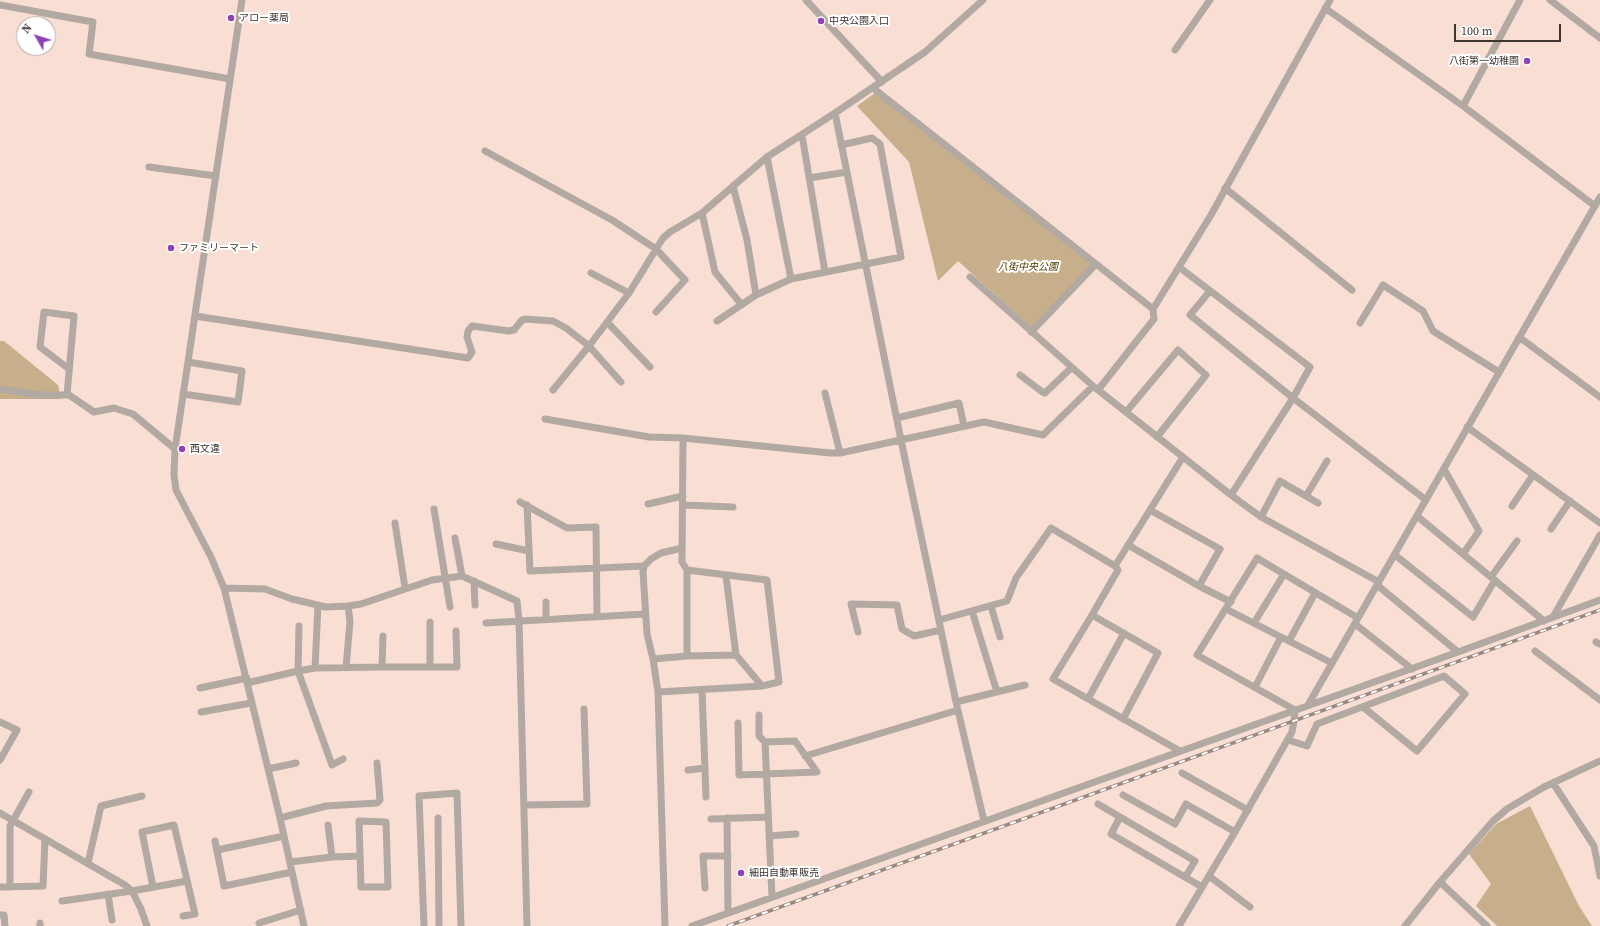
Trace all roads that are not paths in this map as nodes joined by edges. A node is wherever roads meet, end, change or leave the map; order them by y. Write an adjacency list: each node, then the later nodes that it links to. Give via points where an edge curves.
1 (242, 0): 12 (street)
2 (806, 0): 13 (street)
3 (983, 0): 13 (street, via 925,52)
4 (1210, 0): 11 (street)
5 (1330, 0): 9 (street)
6 (1520, 0): 15 (street)
7 (1550, 0): 10 (street)
8 (0, 5): 12 (street, via 93,22 89,54)
9 (1325, 8): 15 (street); 26 (street)
10 (1600, 38)
11 (1175, 50)
12 (230, 79): 23 (street)
13 (882, 82): 14 (street)
14 (873, 88): 16 (street); 32 (street)
15 (1463, 106): 28 (street)
16 (835, 113): 17 (street); 18 (street)
17 (802, 135): 20 (street); 24 (street)
18 (842, 145): 22 (street); 31 (street, via 872,138 880,144 901,256)
19 (485, 151): 30 (street, via 612,220)
20 (767, 157): 25 (street); 37 (street)
21 (149, 167): 23 (street)
22 (847, 172): 24 (street); 31 (street)
23 (216, 176): 45 (street)
24 (809, 178): 34 (street)
25 (733, 186): 29 (street); 41 (street, via 747,240)
26 (1225, 188): 33 (street); 38 (street)
27 (1600, 197): 28 (street)
28 (1595, 206): 50 (street)
29 (702, 213): 30 (street, via 662,238); 42 (street, via 715,272)
30 (656, 248): 40 (street); 44 (street, via 685,280)
31 (864, 264): 34 (street); 68 (street)
32 (1096, 264): 43 (street); 49 (street)
33 (1178, 267): 39 (street); 43 (street)
34 (825, 272): 37 (street)
35 (592, 273): 40 (street)
36 (970, 277): 49 (street)
37 (791, 279): 41 (street)
38 (1352, 290)
39 (1210, 291): 66 (street, via 1310,367); 66 (street, via 1190,315)
40 (629, 293): 47 (street)
41 (756, 295): 42 (street)
42 (741, 304): 46 (street)
43 (1153, 309): 59 (street, via 1154,319)
44 (656, 312)
45 (195, 316): 51 (street, via 468,358 472,352 468,331 472,326 509,332 522,320 532,318 553,321); 52 (street)
46 (717, 321)
47 (607, 322): 51 (street); 53 (street)
48 (1360, 324): 56 (street, via 1383,285 1423,311 1433,331)
49 (1031, 332): 54 (street)
50 (1520, 337): 56 (street); 65 (street)
51 (589, 346): 58 (street); 61 (street)
52 (188, 362): 63 (street); 63 (street, via 242,371 238,402)
53 (650, 367)
54 (1072, 368): 57 (street, via 1045,393); 59 (street)
55 (69, 369): 55 (street, via 74,316 44,312 40,347); 64 (street)
56 (1499, 372): 71 (street)
57 (1020, 375)
58 (621, 382)
59 (1096, 388): 67 (street); 70 (street, via 1043,435 984,422)
60 (0, 389): 64 (street, via 39,395)
61 (553, 390)
62 (825, 393): 76 (street)
63 (183, 394): 75 (street)
64 (67, 395): 75 (street, via 94,412 114,408 134,414)
65 (1600, 397)
66 (1293, 398): 81 (street); 84 (street)
67 (1126, 412): 72 (street); 72 (street, via 1178,350 1206,375)
68 (896, 418): 70 (street, via 959,403); 74 (street)
69 (545, 419): 73 (street, via 649,437)
70 (964, 426): 74 (street)
71 (1468, 427): 79 (street); 80 (street)
72 (1157, 437): 77 (street)
73 (683, 438): 76 (street); 82 (street)
74 (901, 440): 76 (street); 138 (street)
75 (175, 449): 119 (street, via 176,490)
76 (840, 452)
77 (1183, 457): 81 (street); 92 (street)
78 (1327, 461): 83 (street)
79 (1444, 469): 84 (street); 105 (street, via 1479,531)
80 (1533, 474): 85 (street); 89 (street)
81 (1231, 495): 94 (street)
82 (683, 496): 87 (street); 88 (street)
83 (1306, 496): 86 (street); 94 (street, via 1280,482)
84 (1426, 500): 93 (street)
85 (1570, 501): 96 (street); 97 (street)
86 (1318, 503)
87 (648, 504)
88 (683, 505): 90 (street); 103 (street)
89 (1512, 506)
90 (733, 507)
91 (434, 509): 114 (street)
92 (1150, 510): 102 (street); 118 (street, via 1220,549)
93 (1417, 516): 105 (street); 106 (street)
94 (1261, 517): 117 (street)
95 (395, 523): 120 (street)
96 (1600, 523)
97 (1551, 529)
98 (1600, 535): 135 (street)
99 (455, 538): 112 (street)
100 (1516, 540): 115 (street)
101 (496, 544): 104 (street)
102 (1128, 545): 108 (street); 118 (street)
103 (682, 548): 107 (street, via 661,553); 110 (street, via 682,562)
104 (529, 551): 109 (street, via 530,571); 109 (street, via 524,503 567,528 596,527)
105 (1463, 554): 115 (street)
106 (1395, 555): 115 (street, via 1473,617); 117 (street)
107 (644, 566): 109 (street); 132 (street)
108 (1115, 566): 128 (street, via 1051,528 1016,578 1007,602); 133 (street, via 1118,570)
109 (597, 568): 134 (street)
110 (687, 570): 113 (street); 156 (street)
111 (1284, 574): 121 (street); 124 (street, via 1257,558); 143 (street)
112 (462, 576): 114 (street); 116 (street)
113 (726, 576): 155 (street); 167 (street, via 767,580 779,682)
114 (445, 578): 120 (street); 129 (street)
115 (1493, 578): 140 (street)
116 (474, 581): 126 (street); 137 (street, via 517,601)
117 (1378, 584): 139 (street); 154 (street)
118 (1199, 586): 124 (street)
119 (224, 588): 125 (street, via 265,589); 165 (street)
120 (405, 588): 127 (street, via 361,604)
121 (1315, 592): 139 (street); 152 (street)
122 (1600, 600): 135 (street)
123 (546, 602): 136 (street)
124 (1231, 602): 130 (street)
125 (318, 605): 127 (street); 161 (street)
126 (475, 605)
127 (348, 606): 162 (street, via 350,621)
128 (991, 606): 131 (street); 150 (street)
129 (450, 607)
130 (1226, 609): 143 (street); 168 (street, via 1197,655)
131 (972, 611): 138 (street); 172 (street)
132 (645, 614): 134 (street); 157 (street)
133 (1092, 615): 148 (street); 173 (street, via 1053,679)
134 (597, 616): 136 (street)
135 (1553, 617): 140 (street)
136 (546, 619): 137 (street)
137 (519, 620): 142 (street); 207 (street)
138 (939, 620): 145 (street)
139 (1356, 621): 158 (street); 163 (street)
140 (1544, 621): 154 (street)
141 (430, 622): 160 (street)
142 (486, 623)
143 (1254, 623): 151 (street)
144 (299, 626): 164 (street)
145 (941, 630): 147 (street, via 914,636 902,629 897,604 851,604); 175 (street)
146 (456, 631): 160 (street, via 456,667)
147 (858, 632)
148 (1124, 633): 173 (street); 184 (street, via 1158,652)
149 (383, 636): 159 (street)
150 (1000, 637)
151 (1281, 637): 152 (street); 168 (street)
152 (1288, 641): 158 (street)
153 (1536, 651): 174 (street)
154 (1458, 652): 163 (street)
155 (736, 655): 156 (street); 167 (street)
156 (687, 656): 157 (street)
157 (653, 658): 171 (street)
158 (1332, 663): 177 (street)
159 (382, 667): 160 (street); 162 (street)
160 (430, 667)
161 (314, 668): 162 (street); 164 (street)
162 (346, 668)
163 (1412, 669): 177 (street)
164 (298, 670): 165 (street); 191 (street, via 332,765)
165 (247, 680): 169 (street); 176 (street)
166 (1025, 685): 172 (street)
167 (762, 686): 170 (street)
168 (1254, 687): 181 (street)
169 (200, 688)
170 (702, 690): 171 (street); 196 (street)
171 (658, 692): 260 (street)
172 (997, 692): 175 (street)
173 (1088, 699): 184 (street)
174 (1600, 700)
175 (956, 702): 180 (street)
176 (252, 703): 182 (street); 197 (street)
177 (1308, 706): 181 (street)
178 (1363, 707): 178 (street, via 1444,676 1465,694 1416,751); 187 (street, via 1317,724 1307,746)
179 (584, 709): 207 (street, via 587,804)
180 (958, 710): 190 (street); 217 (street)
181 (1294, 710): 187 (street, via 1292,732); 189 (street)
182 (201, 712)
183 (759, 715): 188 (street, via 759,736)
184 (1123, 719): 189 (street)
185 (0, 722): 192 (street, via 17,730)
186 (738, 723): 200 (street, via 739,775)
187 (1288, 740): 208 (street)
188 (765, 742): 190 (street, via 794,741); 200 (street)
189 (1180, 751): 217 (street)
190 (805, 756): 200 (street, via 817,772)
191 (343, 759)
192 (0, 760)
193 (1600, 762): 201 (street)
194 (296, 763): 197 (street)
195 (376, 763): 212 (street, via 380,800 377,803 326,806)
196 (705, 768): 198 (street); 205 (street)
197 (268, 769): 212 (street)
198 (688, 770)
199 (1182, 773): 208 (street)
200 (766, 774): 210 (street)
201 (1553, 783): 234 (street, via 1594,846); 236 (street, via 1507,809 1493,821)
202 (29, 792): 216 (street)
203 (1123, 795): 219 (street, via 1175,824 1186,804)
204 (142, 796): 230 (street, via 101,806)
205 (706, 797)
206 (1098, 804): 211 (street)
207 (524, 805): 259 (street)
208 (1248, 810): 219 (street)
209 (0, 813): 216 (street)
210 (768, 817): 214 (street); 222 (street)
211 (1120, 817): 232 (street, via 1195,861); 232 (street, via 1111,834)
212 (280, 818): 221 (street)
213 (438, 818): 257 (street)
214 (727, 818): 215 (street); 227 (street)
215 (711, 819)
216 (12, 820): 223 (street); 238 (street)
217 (984, 821): 244 (street)
218 (328, 826): 228 (street)
219 (1235, 832): 233 (street)
220 (796, 834): 222 (street)
221 (284, 836): 225 (street); 229 (street)
222 (769, 836): 244 (street)
223 (45, 839): 230 (street); 238 (street, via 43,886)
224 (215, 841): 225 (street)
225 (217, 850): 231 (street, via 224,886)
226 (360, 856): 226 (street, via 361,887 388,887 386,822 359,821); 228 (street)
227 (728, 856): 241 (street, via 703,856); 248 (street)
228 (332, 857): 229 (street)
229 (290, 862): 231 (street)
230 (88, 863): 242 (street)
231 (292, 872): 247 (street)
232 (1186, 876): 240 (street)
233 (1209, 876): 240 (street); 246 (street)
234 (1600, 876)
235 (187, 881): 239 (street); 239 (street, via 174,826 142,832); 250 (street, via 194,914)
236 (1440, 882): 263 (street); 264 (street)
237 (0, 887): 238 (street)
238 (10, 887)
239 (153, 887): 242 (street)
240 (1202, 887): 262 (street)
241 (705, 888)
242 (132, 891): 243 (street); 254 (street)
243 (108, 894): 245 (street); 251 (street)
244 (772, 898): 248 (street)
245 (62, 901)
246 (1250, 907)
247 (301, 910): 252 (street); 255 (street)
248 (728, 913): 261 (street)
249 (0, 915): 253 (street, via 4,915)
250 (183, 916)
251 (112, 920)
252 (259, 923)
253 (5, 926)
254 (147, 926)
255 (304, 926)
256 (424, 926): 258 (street, via 419,796 456,793)
257 (439, 926)
258 (461, 926)
259 (527, 926)
260 (665, 926)
261 (692, 926)
262 (1179, 926)
263 (1405, 926)
264 (1487, 926)

